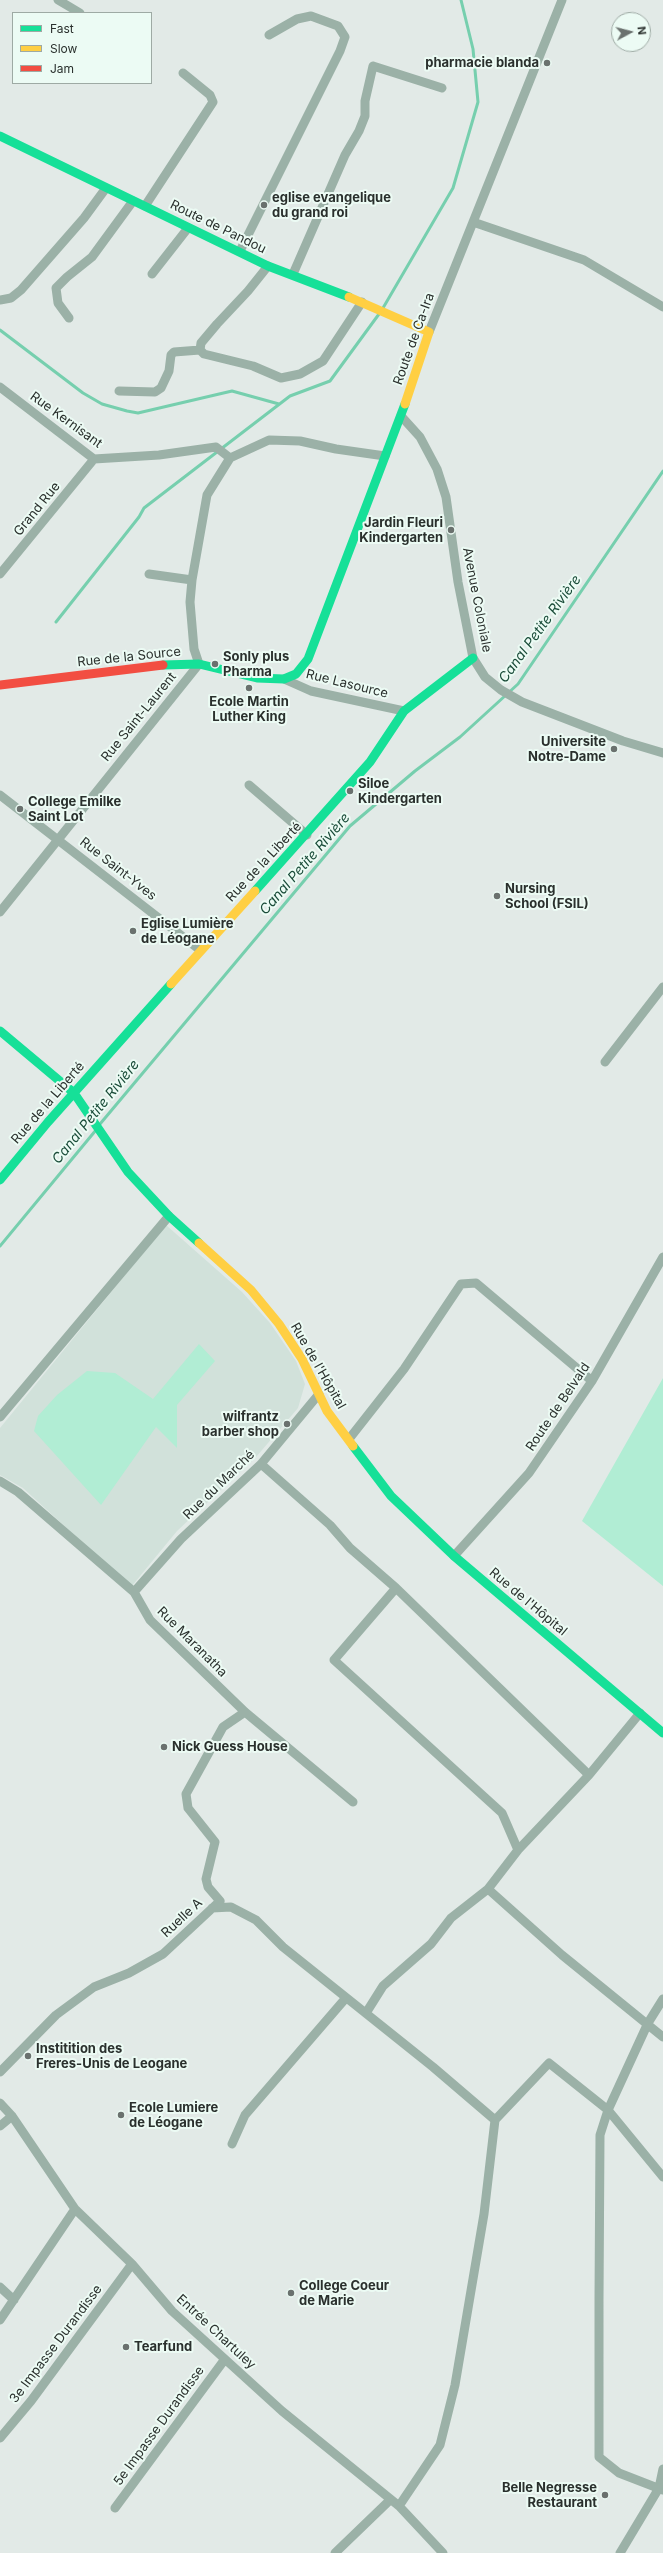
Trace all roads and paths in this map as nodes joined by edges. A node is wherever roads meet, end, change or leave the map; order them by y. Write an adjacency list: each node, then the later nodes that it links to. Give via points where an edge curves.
1 (58, 0): 3 (street)
2 (562, 0): 11 (street, Route de Ca-Ira)
3 (78, 12)
4 (269, 35): 13 (street, via 297,19 311,16 338,26 345,37)
5 (183, 74): 10 (street, via 210,95 213,102)
6 (442, 88): 16 (street, via 373,66 359,131 345,155)
7 (0, 136): 8 (street, Route de Pandou)
8 (106, 188): 9 (street, Route de Pandou); 17 (street, via 84,218 21,290 11,298)
9 (134, 201): 10 (street, Route de Pandou); 20 (street, via 92,258 67,276 56,288 58,303)
10 (145, 206): 12 (street, Route de Pandou)
11 (473, 222): 19 (street, via 584,260); 21 (street, Route de Ca-Ira)
12 (188, 228): 13 (street, Route de Pandou); 15 (street)
13 (240, 251): 14 (street, Route de Pandou)
14 (268, 266): 16 (street, Route de Pandou); 22 (street, via 201,343)
15 (152, 274)
16 (292, 274): 18 (street, Route de Pandou)
17 (0, 300)
18 (362, 302): 21 (street, Route de Pandou); 22 (street, via 323,361 300,374 281,378 253,366 204,354)
19 (663, 307)
20 (69, 318)
21 (429, 332): 25 (street, Route de Ca-Ira)
22 (200, 350): 24 (street, via 174,352 161,388 155,392)
23 (0, 388): 28 (street, Rue Kernisant)
24 (119, 391)
25 (401, 416): 26 (street, Route de Ca-Ira); 32 (street, Avenue Coloniale, via 429,450 446,497 458,582)
26 (385, 456): 27 (street, via 300,441 269,440); 34 (street, Route de Ca-Ira, via 308,659 301,670)
27 (230, 458): 28 (street, Rue Kernisant, via 216,447); 31 (street, via 207,495)
28 (94, 459): 29 (street, Grand Rue)
29 (2, 569)
30 (149, 574): 31 (street)
31 (192, 580): 33 (street, via 190,602 193,641)
32 (473, 658): 36 (street, Rue de la Liberté); 37 (street, Avenue Coloniale, via 485,677 522,702 623,741)
33 (199, 664): 34 (street, Rue de la Source, via 257,678); 35 (street, Rue de la Source, via 164,665); 41 (street, Rue Saint-Laurent)
34 (284, 680): 36 (street, Rue Lasource, via 311,691)
35 (0, 686)
36 (404, 711): 40 (street, Rue de la Liberté, via 370,762)
37 (663, 753)
38 (248, 786): 40 (street)
39 (0, 795): 41 (street, Rue Saint-Yves)
40 (307, 835): 43 (street, Rue de la Liberté)
41 (58, 839): 42 (street, Rue Saint-Laurent); 43 (street, Rue Saint-Yves)
42 (0, 912)
43 (200, 950): 47 (street, Rue de la Liberté)
44 (663, 987): 46 (street)
45 (0, 1030): 47 (street, Rue de l'Hôpital)
46 (605, 1062)
47 (74, 1093): 48 (street, Rue de la Liberté); 49 (street, Rue de l'Hôpital, via 128,1172)
48 (0, 1180)
49 (170, 1216): 52 (street, Rue de l'Hôpital, via 251,1290 279,1324 302,1359); 53 (street)
50 (663, 1257): 51 (street, Route de Belvald)
51 (592, 1381): 54 (street, via 476,1283 461,1284 404,1369); 57 (street, Route de Belvald, via 529,1474)
52 (319, 1394): 54 (street, Rue de l'Hôpital, via 327,1411); 55 (street, Rue du Marché)
53 (0, 1418)
54 (349, 1439): 57 (street, Rue de l'Hôpital, via 391,1496)
55 (261, 1464): 58 (street); 59 (street, Rue du Marché, via 181,1539)
56 (0, 1481): 59 (street, Rue Maranatha, via 18,1492)
57 (454, 1556): 61 (street, Rue de l'Hôpital)
58 (396, 1588): 63 (street); 65 (street, via 334,1660 502,1813)
59 (134, 1592): 60 (street, Rue Maranatha, via 150,1620)
60 (244, 1712): 64 (street, Rue Maranatha); 67 (street, Ruelle A, via 223,1727 186,1794 188,1808 215,1842 206,1879 208,1887 220,1901)
61 (640, 1713): 62 (street, Rue de l'Hôpital); 63 (street)
62 (663, 1733)
63 (589, 1775): 65 (street)
64 (353, 1802)
65 (518, 1850): 66 (street)
66 (488, 1890): 70 (street, via 451,1918 431,1944 383,1986); 71 (street, via 562,1955)
67 (212, 1908): 68 (street, via 231,1907 256,1920 283,1947); 73 (street, Ruelle A, via 163,1954 128,1973 94,1987 56,2015)
68 (345, 1999): 70 (street); 79 (street, via 245,2115)
69 (663, 1999): 71 (street)
70 (366, 2013): 77 (street)
71 (648, 2023): 72 (street); 75 (street)
72 (663, 2037)
73 (0, 2072)
74 (0, 2103): 76 (street, Entrée Chartuley)
75 (608, 2110): 77 (street, via 549,2063); 80 (street); 89 (street, via 600,2135 599,2457 620,2473)
76 (12, 2116): 78 (street); 81 (street, Entrée Chartuley)
77 (495, 2120): 91 (street, via 484,2214 455,2385 440,2445)
78 (0, 2126)
79 (232, 2144)
80 (663, 2177)
81 (75, 2209): 82 (street, Entrée Chartuley); 84 (street)
82 (132, 2264): 86 (street, Entrée Chartuley, via 172,2311); 87 (street, 3e Impasse Durandisse, via 31,2401)
83 (0, 2286): 84 (street)
84 (14, 2300): 85 (street)
85 (0, 2320)
86 (225, 2359): 90 (street, Entrée Chartuley, via 282,2411); 92 (street, 5e Impasse Durandisse)
87 (0, 2438)
88 (663, 2469): 89 (street)
89 (661, 2489): 97 (street)
90 (390, 2500): 91 (street, Entrée Chartuley); 94 (street)
91 (399, 2506): 93 (street, Entrée Chartuley)
92 (115, 2508)
93 (436, 2546): 95 (street); 96 (street, Entrée Chartuley)
94 (335, 2553)
95 (430, 2553)
96 (443, 2553)
97 (620, 2553)

